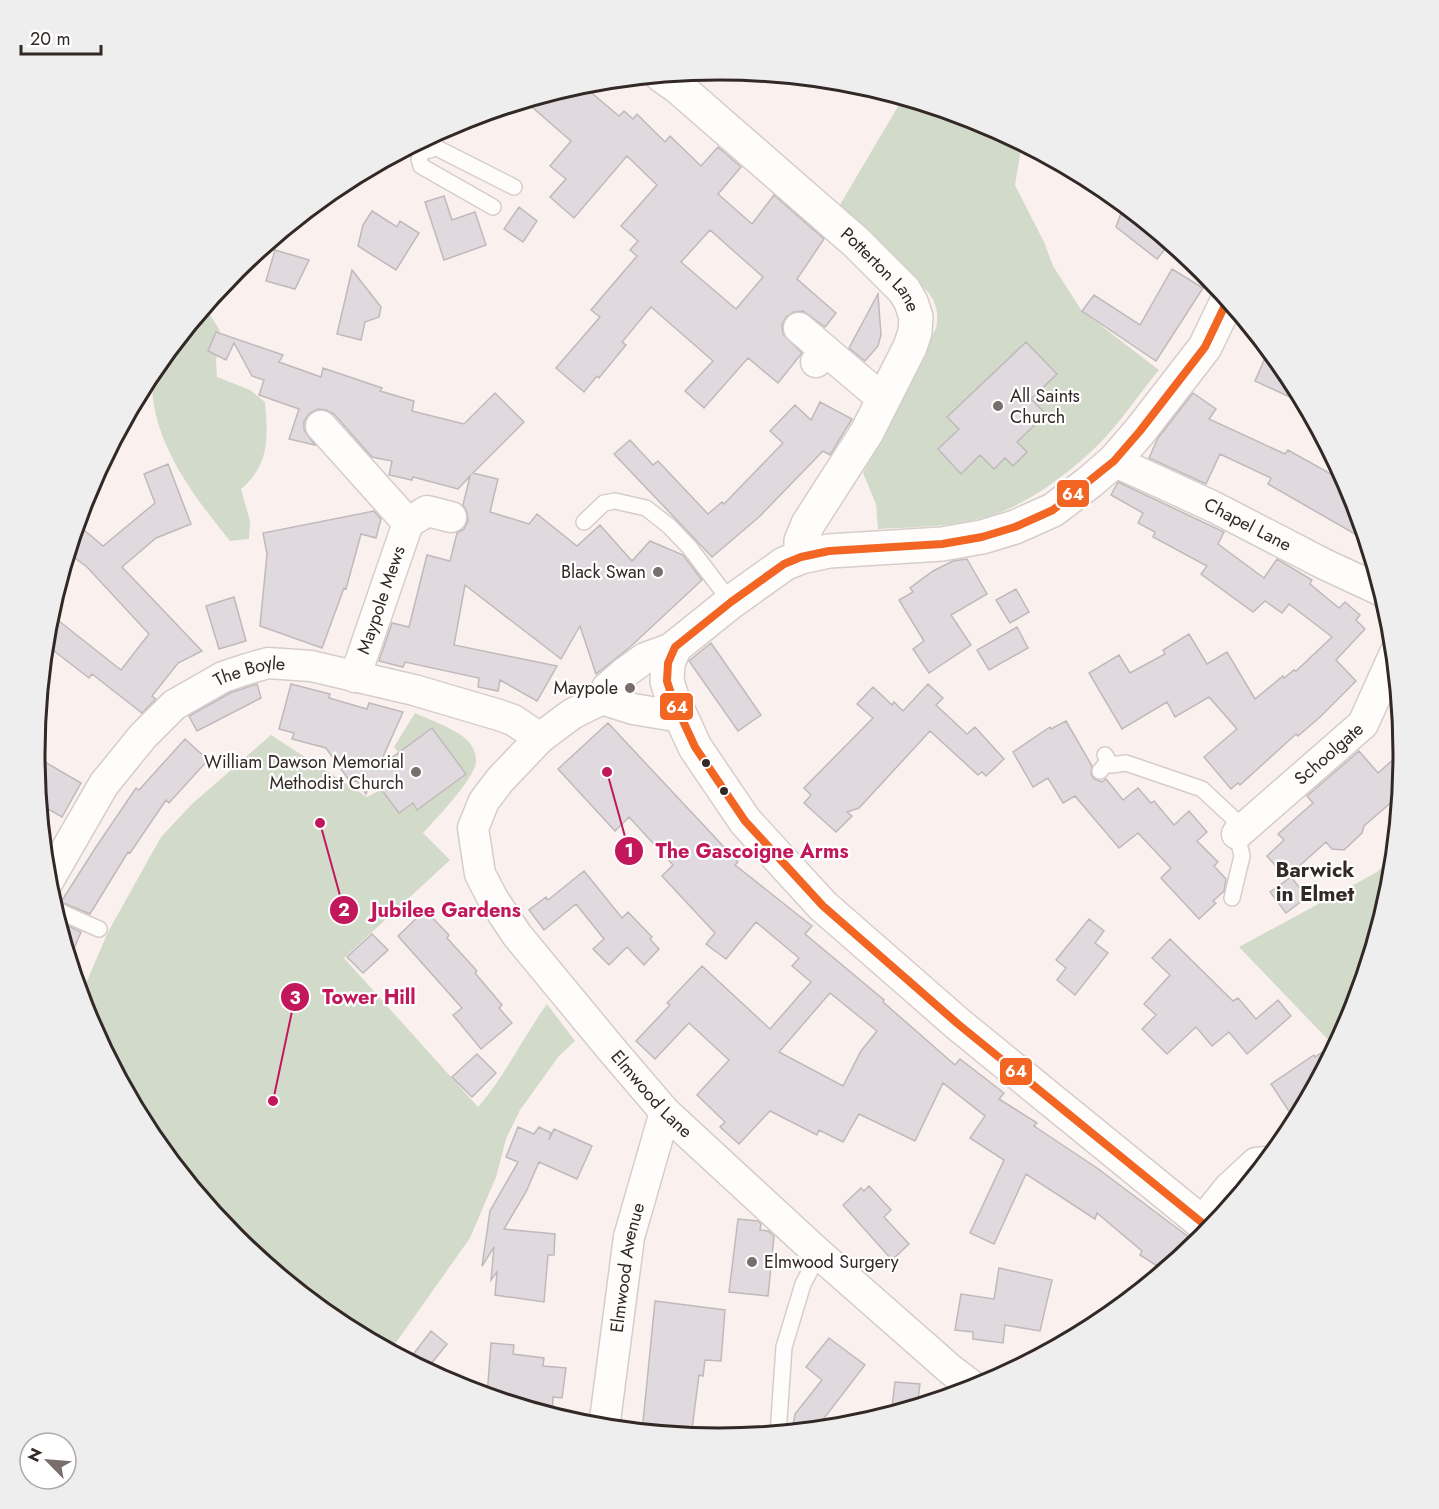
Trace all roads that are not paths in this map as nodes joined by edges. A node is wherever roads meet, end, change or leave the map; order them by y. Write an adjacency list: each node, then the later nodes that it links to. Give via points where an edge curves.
1 (670, 82): 8 (street, Potterton Lane, via 857,243 904,290 916,317 915,332)
2 (432, 145): 4 (lane)
3 (422, 149): 5 (lane, via 421,166)
4 (514, 187)
5 (493, 207)
6 (1224, 307): 10 (street, via 1204,347)
7 (799, 328): 8 (street, via 821,356)
8 (884, 400): 14 (street, Potterton Lane, via 808,524)
9 (321, 426): 13 (street, Maypole Mews)
10 (1114, 461): 14 (street, via 1053,510 1015,527 942,544 829,551); 15 (street, Chapel Lane)
11 (451, 517): 13 (street, Maypole Mews, via 427,511)
12 (584, 522): 16 (lane, via 604,503 615,501 646,508 690,548)
13 (408, 523): 19 (street, Maypole Mews)
14 (793, 560): 16 (street)
15 (1373, 587)
16 (731, 602): 17 (street)
17 (675, 647): 20 (street, via 645,658 607,688); 21 (street, via 668,663 667,681)
18 (1388, 668): 24 (street, Schoolgate, via 1363,724)
19 (355, 676): 22 (street, The Boyle, via 486,710 513,720); 25 (street, The Boyle, via 311,666 268,663 223,677 174,705 104,784)
20 (602, 699): 21 (street); 22 (street, Elmwood Lane, via 572,714)
21 (681, 717): 32 (street, via 695,747 745,820 823,906 958,1024)
22 (540, 738): 29 (street, Elmwood Lane, via 484,801 474,828 480,874 517,935)
23 (1105, 764): 24 (lane, via 1126,763 1202,789 1233,818)
24 (1237, 834): 26 (lane, via 1242,856)
25 (55, 869)
26 (1232, 898)
27 (64, 914): 28 (lane)
28 (99, 929)
29 (665, 1112): 33 (street, Elmwood Lane); 35 (street, Elmwood Avenue, via 629,1237)
30 (1256, 1163): 31 (street, via 1229,1188)
31 (1216, 1211)
32 (1203, 1224)
33 (819, 1254): 34 (street, Elmwood Lane); 36 (lane, via 803,1284 784,1347)
34 (966, 1382)
35 (605, 1419)
36 (779, 1426)

